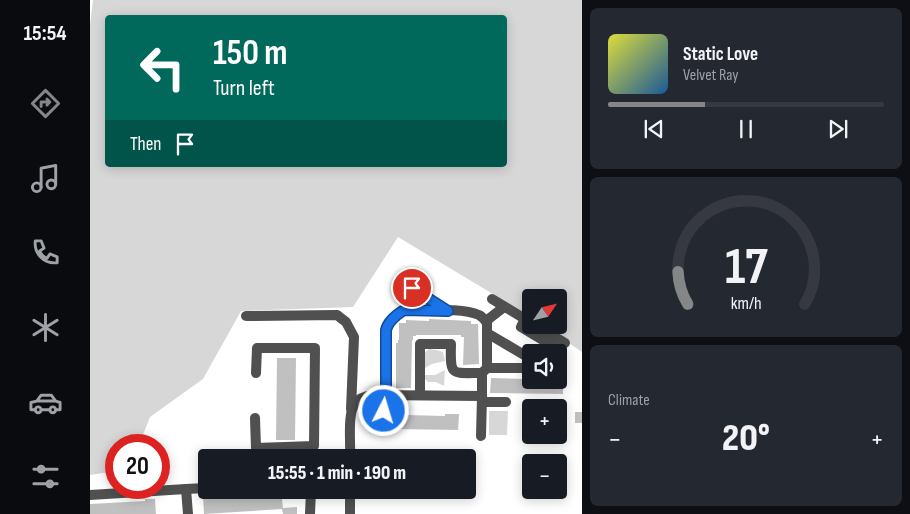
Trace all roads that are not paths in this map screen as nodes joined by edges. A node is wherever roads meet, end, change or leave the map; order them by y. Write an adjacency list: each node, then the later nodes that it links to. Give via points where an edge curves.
1 (412, 288): 4 (street)
2 (492, 299): 3 (street)
3 (504, 306): 6 (street); 7 (street)
4 (448, 311): 7 (street, via 462,311); 15 (street, via 404,310 387,326)
5 (246, 316): 19 (street, via 337,315 346,322 354,337)
6 (522, 317)
7 (486, 321): 8 (street)
8 (487, 333): 11 (street); 13 (street)
9 (532, 334): 10 (street, via 556,348 563,342)
10 (550, 334)
11 (522, 354)
12 (522, 369): 13 (street)
13 (484, 371): 16 (street, via 458,373 454,370 450,364 451,344 420,344); 17 (street)
14 (256, 373): 24 (street, via 258,348 315,348 314,446)
15 (385, 395): 16 (street); 19 (street, via 362,398 356,402); 21 (street)
16 (420, 395): 17 (street)
17 (482, 399): 18 (street); 22 (street)
18 (506, 402)
19 (351, 414): 25 (street)
20 (255, 418): 23 (street, via 256,448)
21 (383, 428)
22 (481, 436)
23 (259, 449)
24 (292, 449)
25 (350, 449)
26 (198, 488): 27 (street)
27 (186, 489): 28 (street); 31 (street)
28 (90, 495)
29 (311, 499): 32 (street)
30 (350, 499): 33 (street)
31 (188, 514)
32 (310, 514)
33 (350, 514)

